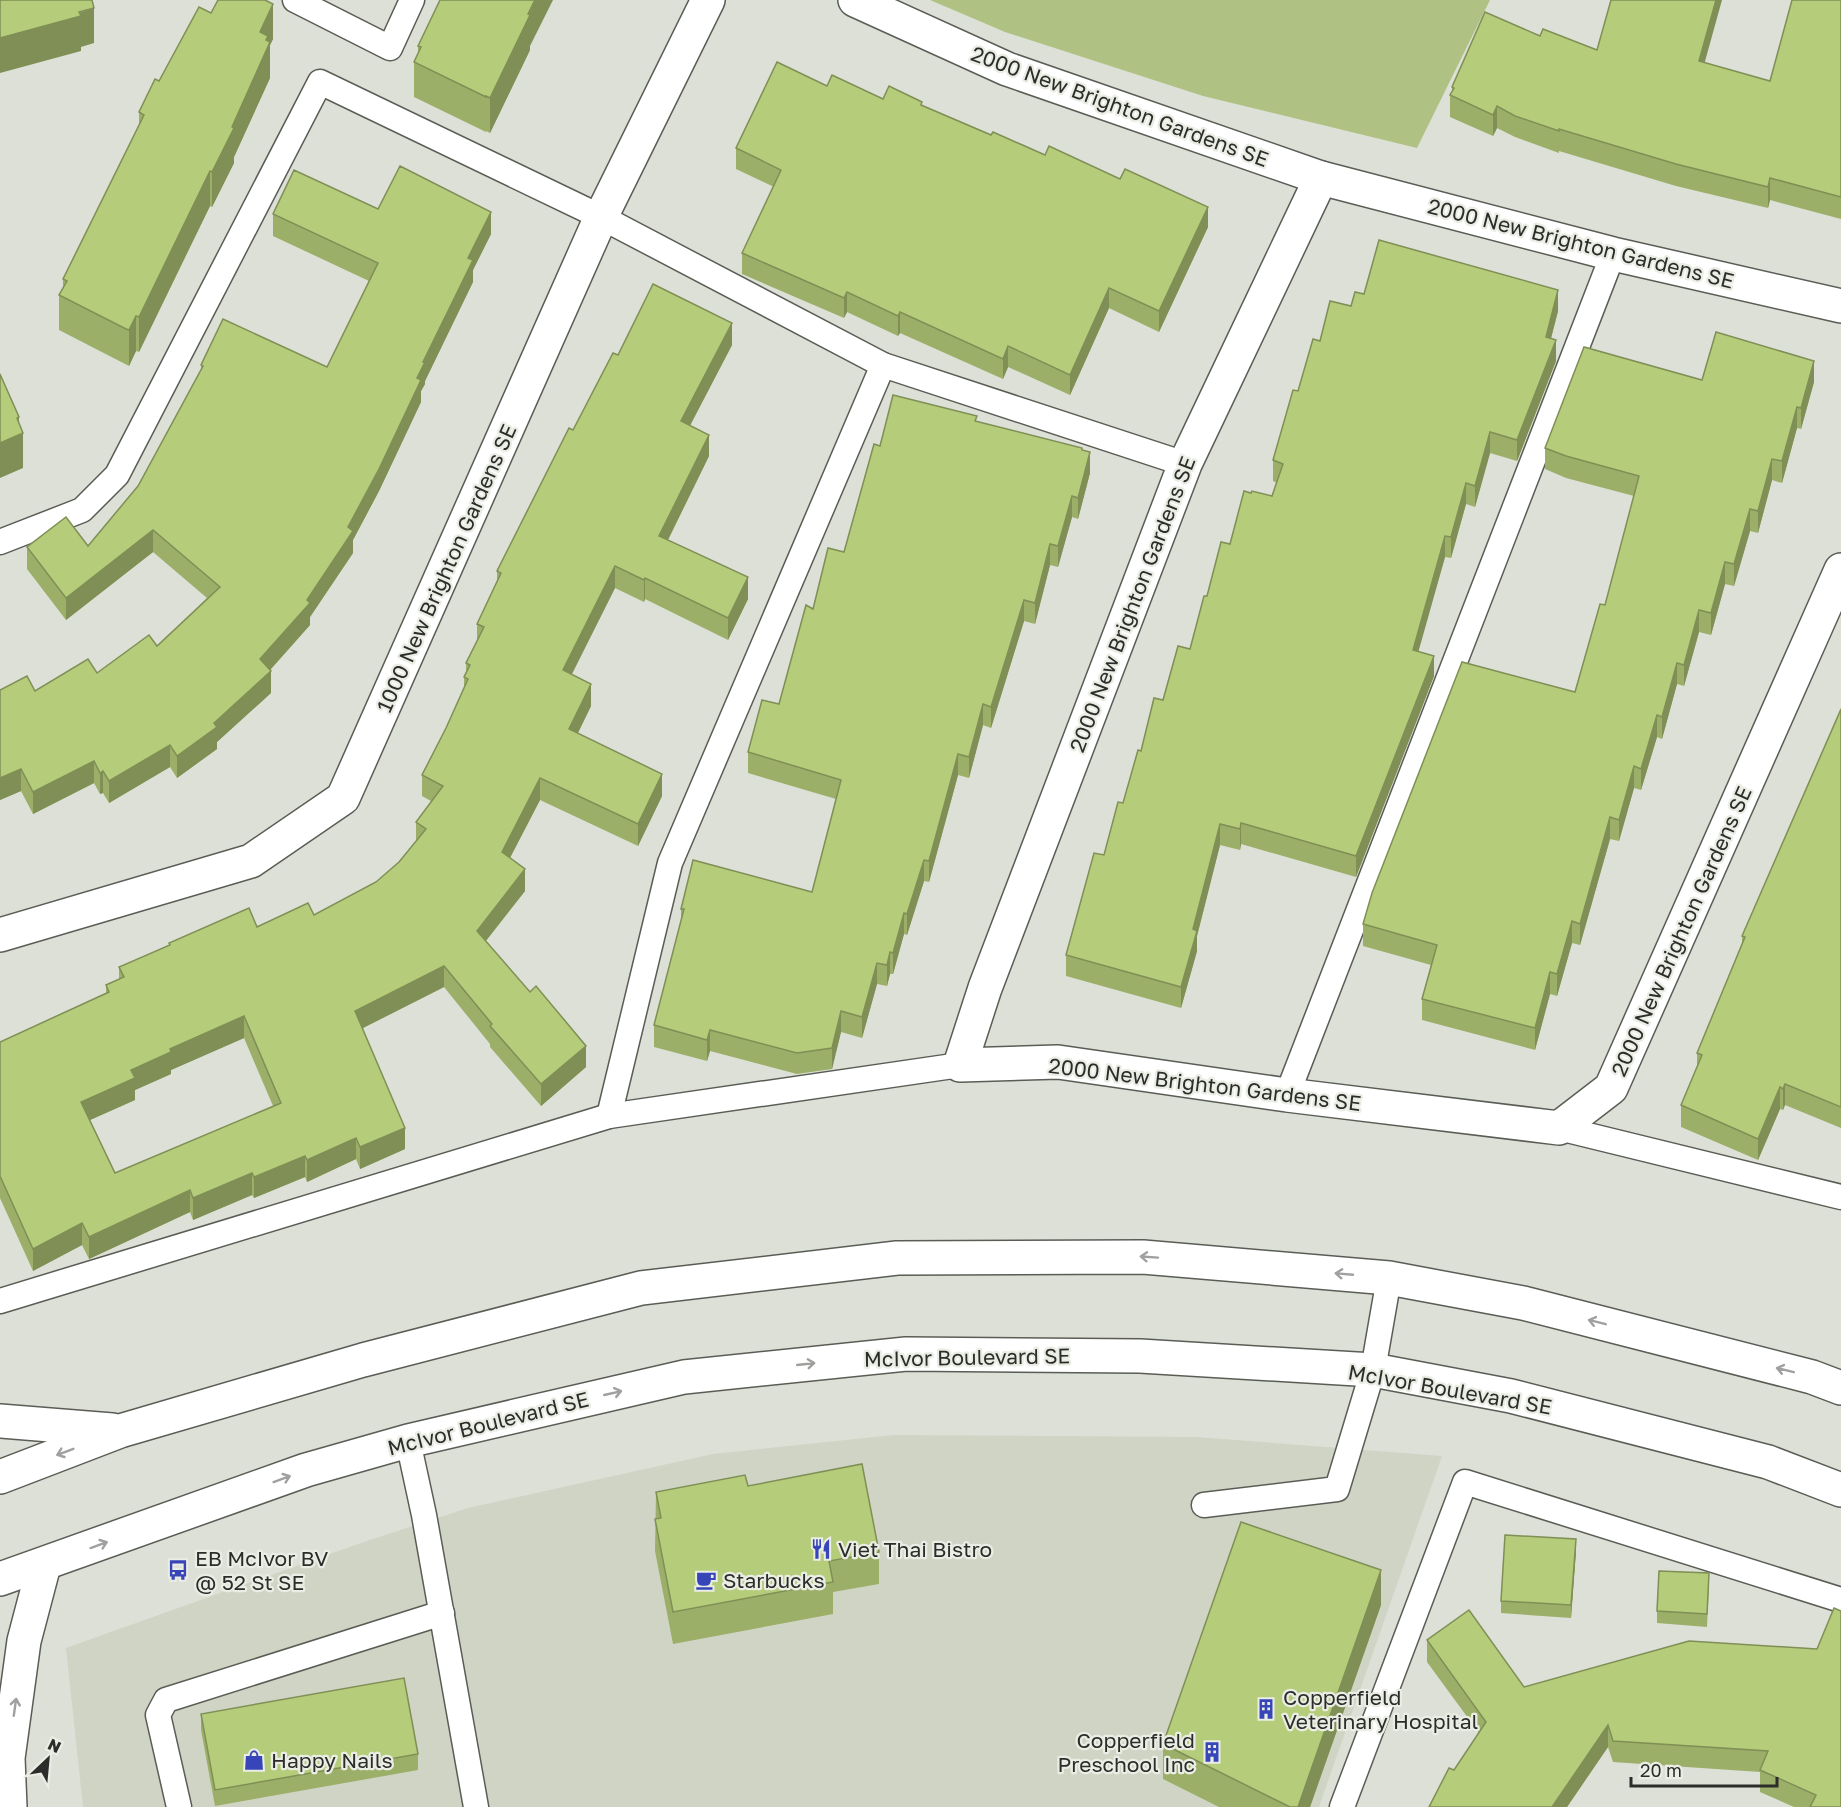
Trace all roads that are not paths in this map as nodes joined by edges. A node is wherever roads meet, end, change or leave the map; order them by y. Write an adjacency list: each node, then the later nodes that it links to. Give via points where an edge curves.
1 (296, 0): 2 (lane, via 390,48)
2 (412, 0)
3 (708, 0): 6 (street, 1000 New Brighton Gardens SE)
4 (855, 0): 5 (street, 2000 New Brighton Gardens SE, via 1007,69)
5 (1322, 178): 7 (street, 2000 New Brighton Gardens SE); 10 (street, 2000 New Brighton Gardens SE)
6 (601, 217): 9 (lane); 11 (lane, via 320,82 117,475 82,510); 13 (street, 1000 New Brighton Gardens SE, via 343,798 251,861)
7 (1613, 254): 8 (street, 2000 New Brighton Gardens SE); 15 (lane)
8 (1841, 306)
9 (883, 365): 10 (lane); 16 (lane, via 670,862)
10 (1185, 464): 14 (street, 2000 New Brighton Gardens SE)
11 (0, 542)
12 (1841, 570): 17 (street, 2000 New Brighton Gardens SE, via 1611,1088)
13 (0, 935)
14 (960, 1065): 15 (street, 2000 New Brighton Gardens SE, via 1058,1062); 16 (lane)
15 (1287, 1095): 17 (street, 2000 New Brighton Gardens SE)
16 (609, 1116): 20 (lane)
17 (1559, 1128): 18 (lane)
18 (1841, 1197)
19 (1389, 1278): 21 (lane); 22 (street, one-way to 19, via 1812,1377 1523,1303); 24 (street, one-way to 24, via 1143,1257 897,1258 641,1288 363,1360)
20 (0, 1300)
21 (1373, 1370): 25 (street, McIvor Boulevard SE, one-way to 21, via 684,1377 906,1354 1140,1356); 27 (street, McIvor Boulevard SE, via 1533,1402 1768,1462); 28 (lane, via 1337,1489)
22 (1841, 1388)
23 (0, 1421): 24 (street)
24 (120, 1431): 26 (street, one-way to 26)
25 (408, 1441): 29 (street, McIvor Boulevard SE, one-way to 25, via 306,1470); 32 (lane)
26 (0, 1477)
27 (1841, 1490)
28 (1204, 1505)
29 (44, 1565): 30 (street, McIvor Boulevard SE); 33 (street, one-way to 29, via 8,1758 22,1653)
30 (0, 1579)
31 (1841, 1600): 36 (lane, via 1465,1482)
32 (442, 1613): 34 (lane, via 166,1700 158,1715); 35 (lane)
33 (10, 1807)
34 (178, 1807)
35 (476, 1807)
36 (1342, 1807)

